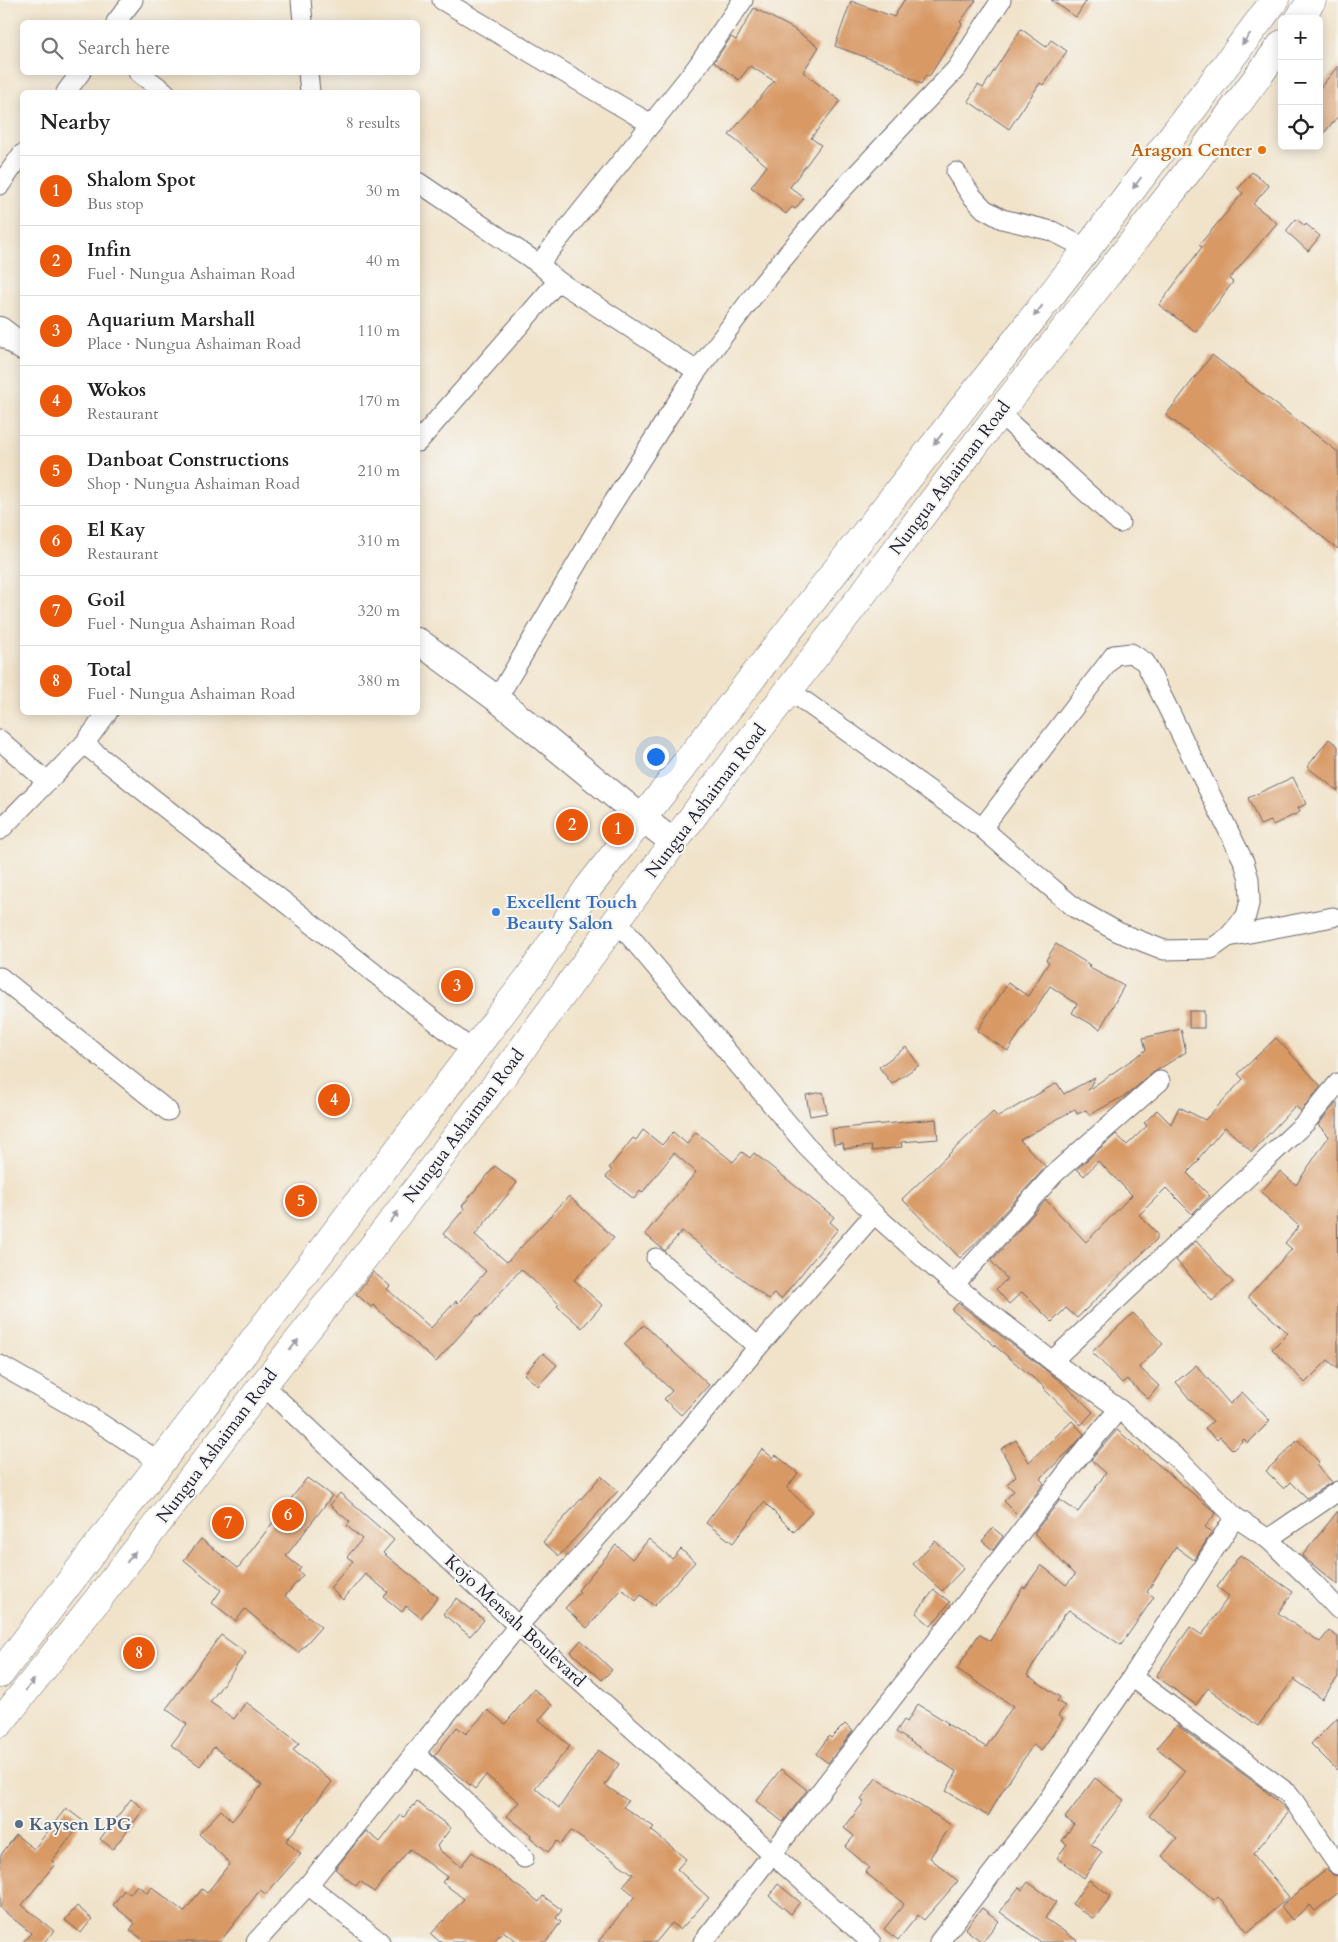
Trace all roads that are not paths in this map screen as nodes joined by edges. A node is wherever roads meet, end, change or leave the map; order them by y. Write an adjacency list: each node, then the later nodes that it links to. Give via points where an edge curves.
1 (133, 0): 9 (street)
2 (301, 0): 10 (street)
3 (442, 0): 18 (street)
4 (743, 0): 18 (street, via 696,68)
5 (1001, 0): 28 (street, via 957,68 835,197 763,283)
6 (1275, 0): 23 (main road, Nungua Ashaiman Road, one-way to 23)
7 (1312, 0): 8 (main road)
8 (1302, 15)
9 (118, 20)
10 (303, 20)
11 (1278, 49): 29 (main road, Nungua Ashaiman Road, via 1182,179)
12 (79, 75): 15 (street)
13 (142, 75): 16 (street)
14 (308, 75): 17 (street)
15 (68, 90)
16 (162, 90)
17 (310, 90)
18 (651, 124): 24 (street)
19 (20, 157): 22 (street)
20 (956, 172): 23 (street, via 984,209 1002,219 1052,231)
21 (420, 183): 24 (street)
22 (0, 185)
23 (1087, 249): 39 (main road, Nungua Ashaiman Road, one-way to 39)
24 (539, 264): 25 (street)
25 (558, 281): 28 (street); 30 (street)
26 (0, 330): 27 (street)
27 (20, 345)
28 (697, 371): 34 (street, via 596,530)
29 (999, 413): 31 (street); 33 (main road, Nungua Ashaiman Road)
30 (420, 440)
31 (1120, 523)
32 (420, 642): 34 (street)
33 (790, 690): 40 (street); 42 (main road, Nungua Ashaiman Road)
34 (497, 699): 39 (street)
35 (106, 715): 37 (street)
36 (0, 740): 38 (street)
37 (84, 744): 38 (street); 47 (street)
38 (47, 782): 41 (street)
39 (642, 818): 42 (street); 47 (main road, Nungua Ashaiman Road, via 588,888 530,976)
40 (982, 828): 45 (street, via 1075,908 1118,932 1164,950 1211,949); 45 (street, via 1114,655 1131,653 1145,662 1244,862 1250,900 1246,916)
41 (0, 830)
42 (674, 842): 44 (main road, Nungua Ashaiman Road)
43 (1333, 917): 45 (street)
44 (617, 920): 51 (street, via 806,1145); 57 (main road, Nungua Ashaiman Road, one-way to 44, via 367,1254)
45 (1228, 937)
46 (0, 977): 50 (street)
47 (473, 1051): 59 (main road, Nungua Ashaiman Road)
48 (1160, 1081): 53 (street, via 1055,1173)
49 (1338, 1083): 55 (street, via 1306,1122)
50 (168, 1111)
51 (874, 1214): 53 (street); 54 (street)
52 (656, 1258): 54 (street)
53 (954, 1285): 55 (street)
54 (758, 1348): 64 (street, via 629,1502)
55 (1052, 1361): 58 (street)
56 (0, 1365): 59 (street, via 86,1414)
57 (262, 1385): 64 (street, Kojo Mensah Boulevard); 67 (main road, Nungua Ashaiman Road, one-way to 57, via 156,1526)
58 (1119, 1409): 61 (street, via 1178,1460); 69 (street)
59 (160, 1462): 65 (main road, Nungua Ashaiman Road)
60 (1338, 1491): 62 (street)
61 (1235, 1518): 62 (street); 66 (street)
62 (1268, 1539): 63 (street)
63 (1338, 1609)
64 (518, 1626): 68 (street); 69 (street, Kojo Mensah Boulevard)
65 (3, 1663)
66 (1132, 1677): 71 (street, via 1289,1794); 77 (street, via 1041,1810)
67 (0, 1723)
68 (414, 1752): 70 (street); 72 (street)
69 (772, 1854): 75 (street); 76 (street, Kojo Mensah Boulevard)
70 (524, 1858)
71 (1338, 1865)
72 (308, 1885): 73 (street); 74 (street)
73 (256, 1942)
74 (380, 1942)
75 (703, 1942)
76 (871, 1942)
77 (939, 1942)

